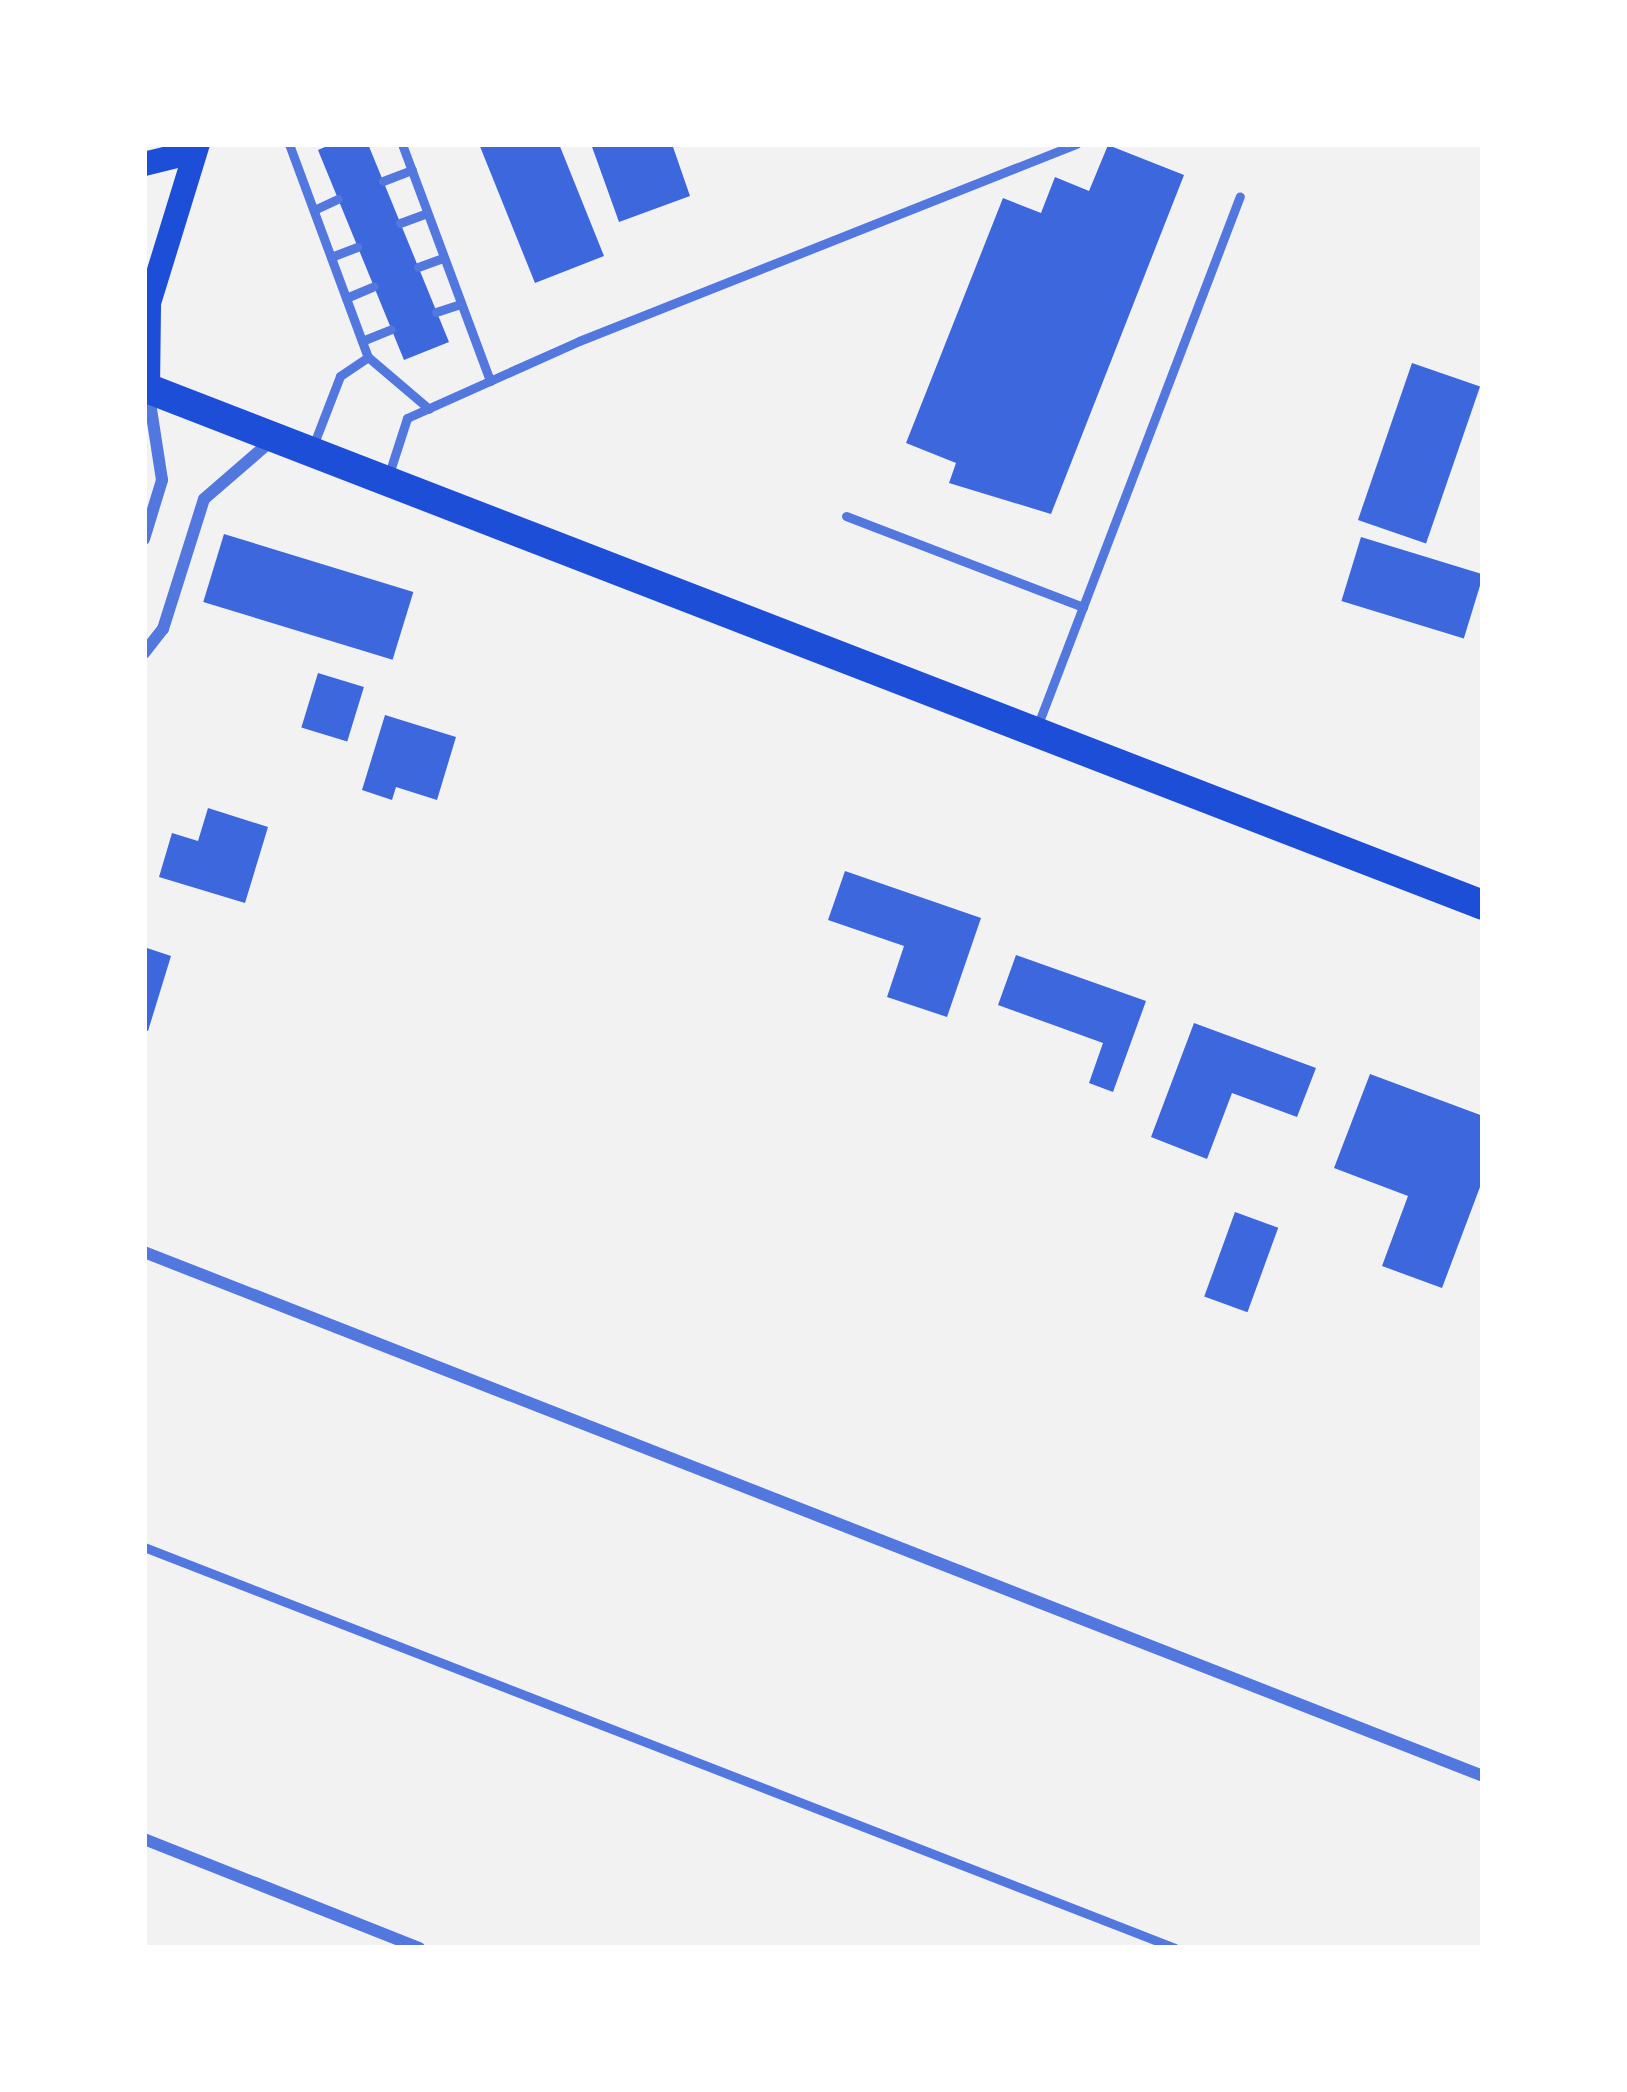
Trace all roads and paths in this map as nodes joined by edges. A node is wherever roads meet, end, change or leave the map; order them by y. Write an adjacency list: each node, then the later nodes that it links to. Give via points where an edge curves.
1 (290, 144): 10 (lane)
2 (402, 144): 6 (lane)
3 (1076, 144): 24 (lane)
4 (196, 148): 5 (main road); 25 (main road, via 149,303)
5 (144, 164)
6 (412, 170): 7 (lane); 11 (lane)
7 (383, 181)
8 (1240, 196): 32 (lane)
9 (338, 199): 10 (lane)
10 (314, 210): 14 (lane)
11 (428, 213): 12 (lane); 15 (lane)
12 (400, 223)
13 (358, 247): 14 (lane)
14 (331, 257): 18 (lane)
15 (443, 258): 16 (lane); 19 (lane)
16 (418, 267)
17 (374, 286): 18 (lane)
18 (346, 298): 22 (lane)
19 (460, 304): 20 (lane); 24 (lane)
20 (436, 312)
21 (391, 329): 22 (lane)
22 (362, 341): 23 (lane)
23 (368, 357): 26 (lane); 28 (lane, via 340,376)
24 (490, 381): 26 (lane)
25 (146, 388): 27 (main road); 31 (street, via 162,480)
26 (429, 409): 29 (lane, via 407,418)
27 (274, 439): 28 (main road); 33 (street, via 204,499 163,629)
28 (310, 453): 29 (main road)
29 (386, 482): 34 (main road)
30 (846, 516): 32 (lane)
31 (144, 539)
32 (1083, 607): 34 (lane)
33 (144, 652)
34 (1036, 732): 35 (main road)
35 (1483, 905)
36 (144, 1252): 38 (street)
37 (144, 1547): 41 (lane)
38 (1483, 1776)
39 (144, 1839): 40 (street)
40 (419, 1948)
41 (1175, 1948)

